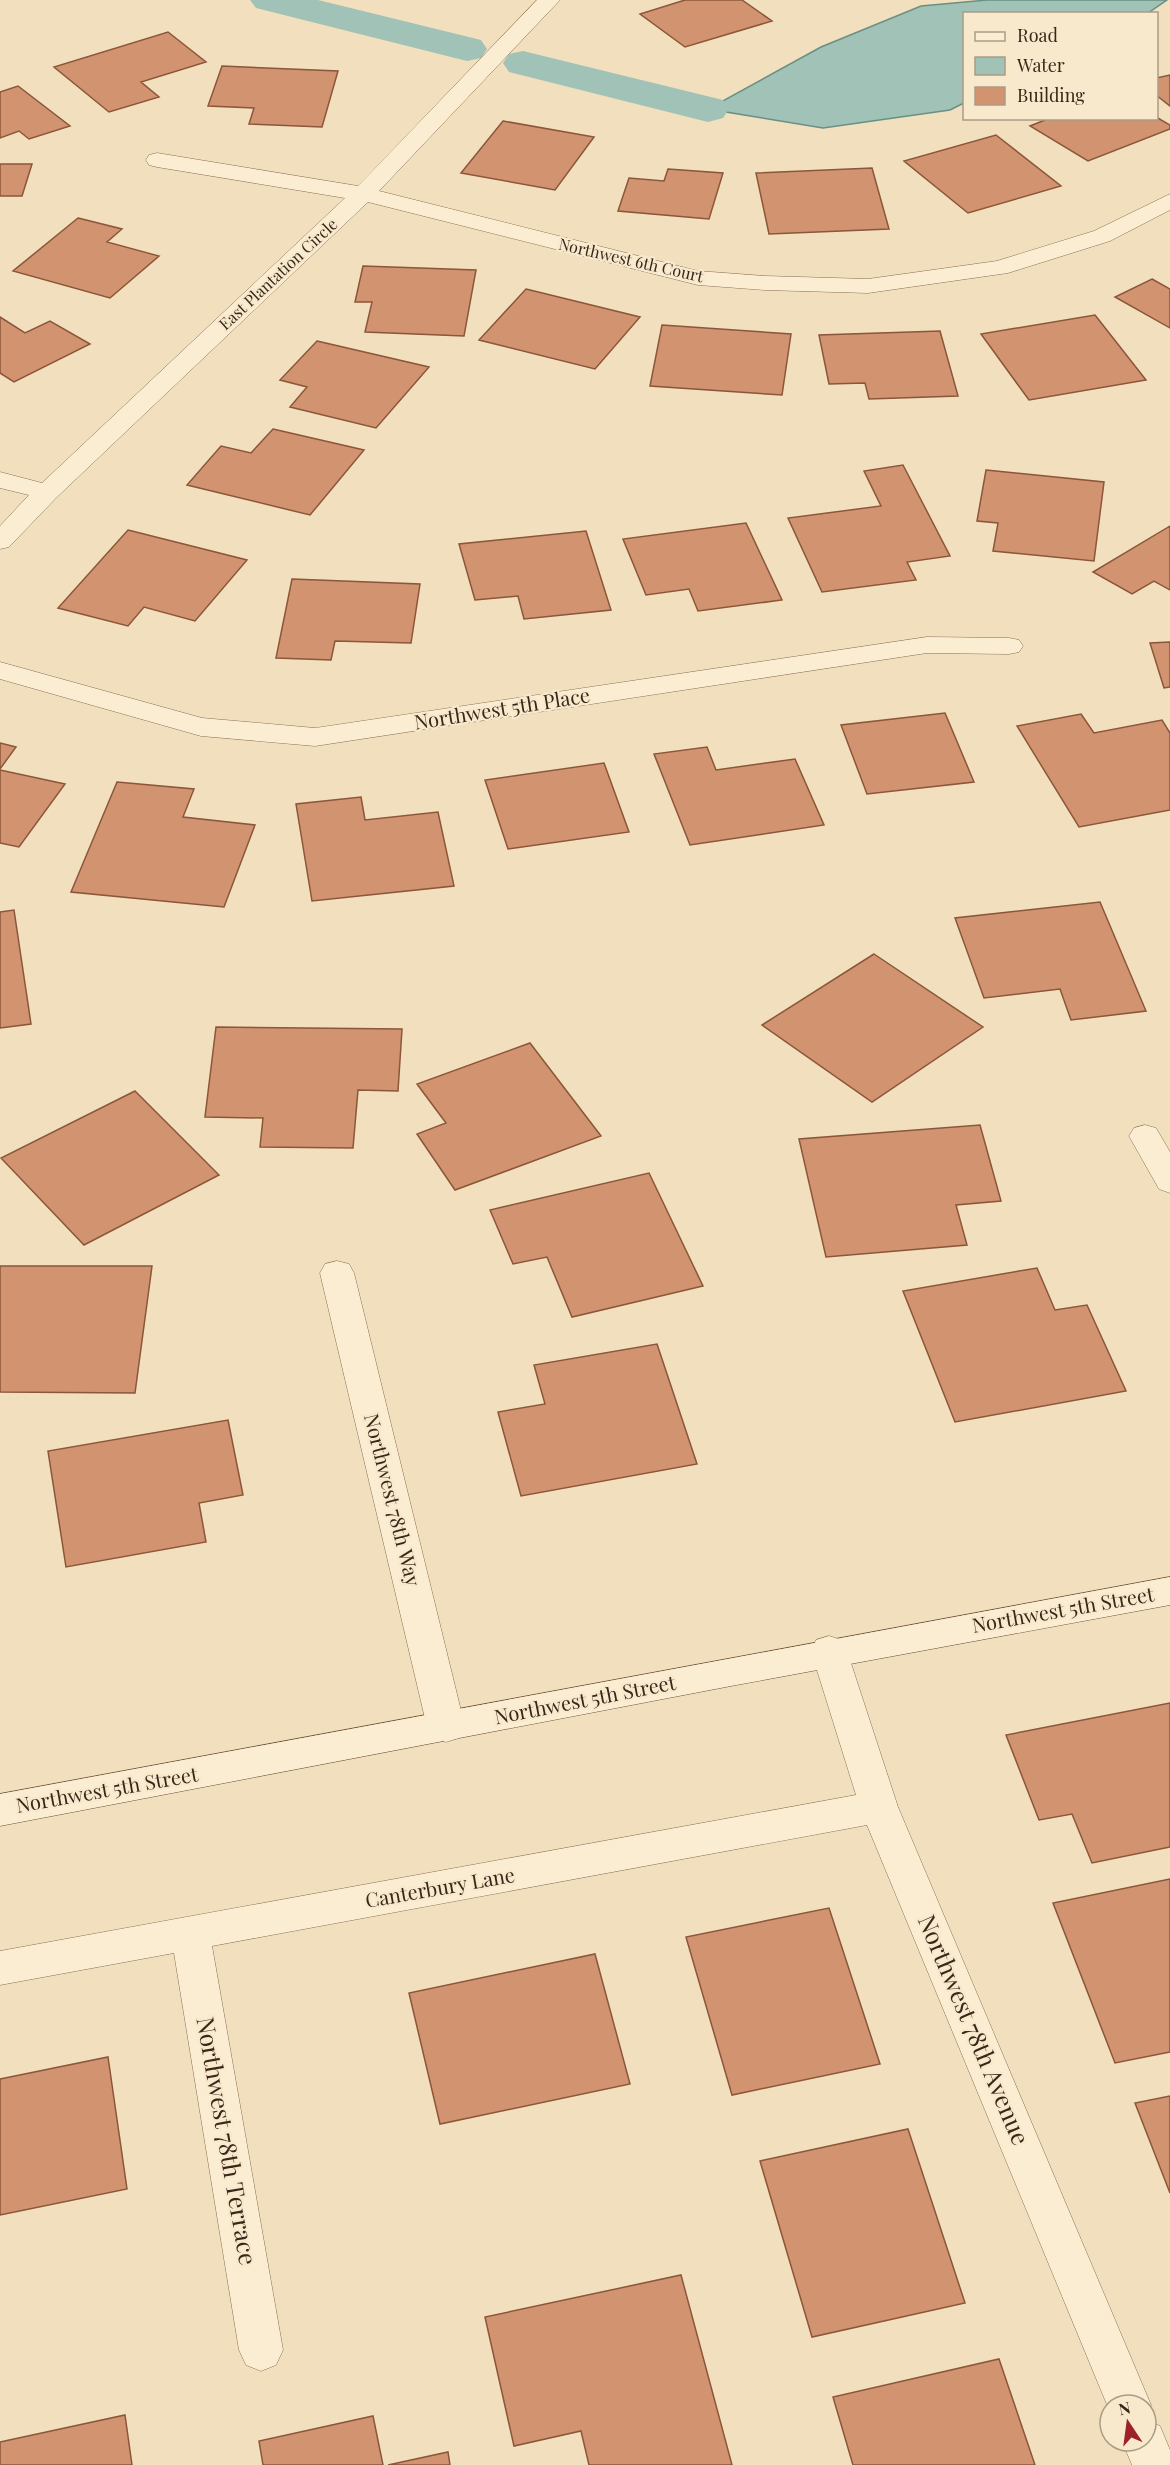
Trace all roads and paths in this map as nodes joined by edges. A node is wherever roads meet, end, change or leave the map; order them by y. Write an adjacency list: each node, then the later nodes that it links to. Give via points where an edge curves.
1 (549, 0): 3 (street, East Plantation Circle)
2 (157, 160): 3 (street, Northwest 6th Court)
3 (363, 194): 4 (street, Northwest 6th Court, via 698,278 868,286 1000,268 1102,236); 6 (street, East Plantation Circle)
4 (1170, 201)
5 (0, 480): 6 (street)
6 (47, 492): 7 (street, East Plantation Circle)
7 (0, 541)
8 (1009, 646): 9 (street, Northwest 5th Place, via 927,645 315,737 201,727)
9 (0, 670)
10 (1145, 1136): 11 (street)
11 (1170, 1181)
12 (337, 1273): 15 (street, Northwest 78th Way)
13 (1170, 1591): 14 (street, Northwest 5th Street)
14 (829, 1651): 15 (street, Northwest 5th Street); 16 (street, Northwest 78th Avenue)
15 (446, 1727): 17 (street, Northwest 5th Street)
16 (879, 1807): 18 (street, Canterbury Lane); 21 (street, Northwest 78th Avenue)
17 (0, 1810)
18 (190, 1933): 19 (street, Canterbury Lane); 20 (street, Northwest 78th Terrace)
19 (0, 1968)
20 (261, 2350)
21 (1124, 2393)

